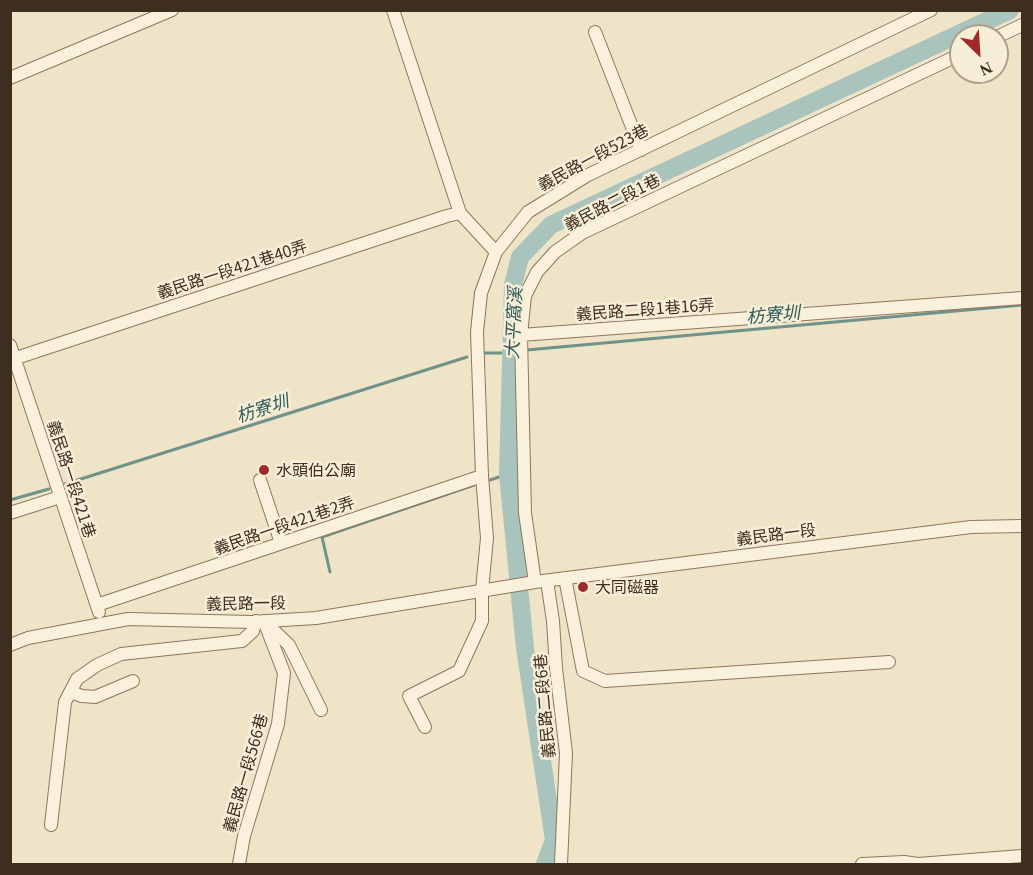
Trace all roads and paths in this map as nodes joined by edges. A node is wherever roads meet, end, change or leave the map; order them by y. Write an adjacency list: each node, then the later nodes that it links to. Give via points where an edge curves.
1 (172, 10): 8 (street)
2 (393, 10): 10 (street)
3 (931, 10): 9 (street, 義民路一段523巷)
4 (1023, 25): 5 (street)
5 (1009, 31)
6 (594, 32): 9 (street)
7 (949, 60): 13 (street, 義民路二段1巷, via 582,233 555,252 537,272 525,296)
8 (10, 78)
9 (641, 150): 11 (street, 義民路一段523巷, via 588,175 528,212)
10 (460, 213): 11 (street); 15 (street, 義民路一段421巷40弄)
11 (496, 252): 16 (street, 義民路一段523巷, via 481,293 477,332)
12 (1023, 298): 13 (street, 義民路二段1巷16弄)
13 (521, 335): 23 (street, 義民路二段1巷, via 525,513)
14 (10, 345): 15 (street, 義民路一段421巷)
15 (13, 359): 18 (street, 義民路一段421巷)
16 (482, 476): 21 (street, 義民路一段421巷2弄); 24 (street, 義民路一段523巷, via 487,538)
17 (260, 480): 21 (street)
18 (60, 497): 19 (street); 25 (street, 義民路一段421巷)
19 (10, 513)
20 (1023, 526): 22 (street, 義民路一段, via 971,526)
21 (281, 543): 25 (street, 義民路一段421巷2弄)
22 (566, 578): 23 (street, 義民路一段); 29 (street, via 584,671 605,681)
23 (541, 581): 24 (street, 義民路一段); 37 (street, 義民路二段6巷, via 553,621 566,753)
24 (482, 590): 26 (street, 義民路一段, via 316,618); 33 (street, 義民路一段523巷, via 482,621 459,671 409,696)
25 (97, 605): 27 (street, 義民路一段421巷)
26 (260, 621): 27 (street, 義民路一段, via 128,619); 31 (street, via 242,640 121,654 77,679); 32 (street, via 289,645); 36 (street, 義民路一段566巷, via 284,673 278,724)
27 (103, 623): 28 (street, 義民路一段)
28 (10, 645)
29 (889, 662)
30 (132, 681): 31 (street, via 95,696)
31 (70, 692): 34 (street, via 65,702)
32 (321, 710)
33 (425, 727)
34 (51, 825)
35 (1023, 856): 39 (street)
36 (239, 864)
37 (561, 864)
38 (862, 864): 39 (street)
39 (918, 864)

